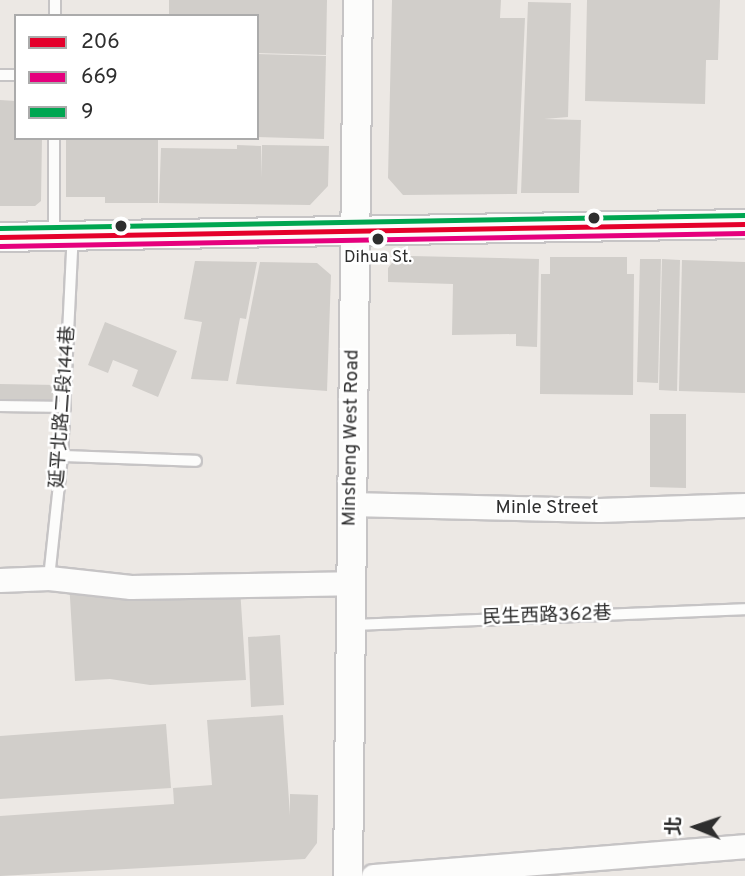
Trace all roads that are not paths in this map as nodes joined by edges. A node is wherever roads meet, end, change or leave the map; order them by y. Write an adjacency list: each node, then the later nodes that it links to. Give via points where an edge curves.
1 (358, 0): 4 (street, Minsheng West Road)
2 (54, 140): 5 (lane, 延平北路二段144巷)
3 (745, 224): 4 (street)
4 (356, 229): 5 (street); 11 (street, Minsheng West Road)
5 (64, 235): 6 (street); 8 (lane, 延平北路二段144巷)
6 (0, 237)
7 (0, 406): 8 (lane)
8 (65, 407): 9 (lane, 延平北路二段144巷)
9 (62, 456): 10 (lane); 13 (lane, 延平北路二段144巷)
10 (196, 461)
11 (350, 504): 12 (street, Minle Street, via 574,509); 15 (street, Minsheng West Road)
12 (745, 505)
13 (49, 578): 14 (street); 15 (street, via 131,587)
14 (0, 580)
15 (350, 583): 17 (street, Minsheng West Road)
16 (745, 609): 17 (lane, 民生西路362巷)
17 (350, 625): 19 (street, Minsheng West Road)
18 (745, 846): 20 (street)
19 (348, 876)
20 (373, 876)

